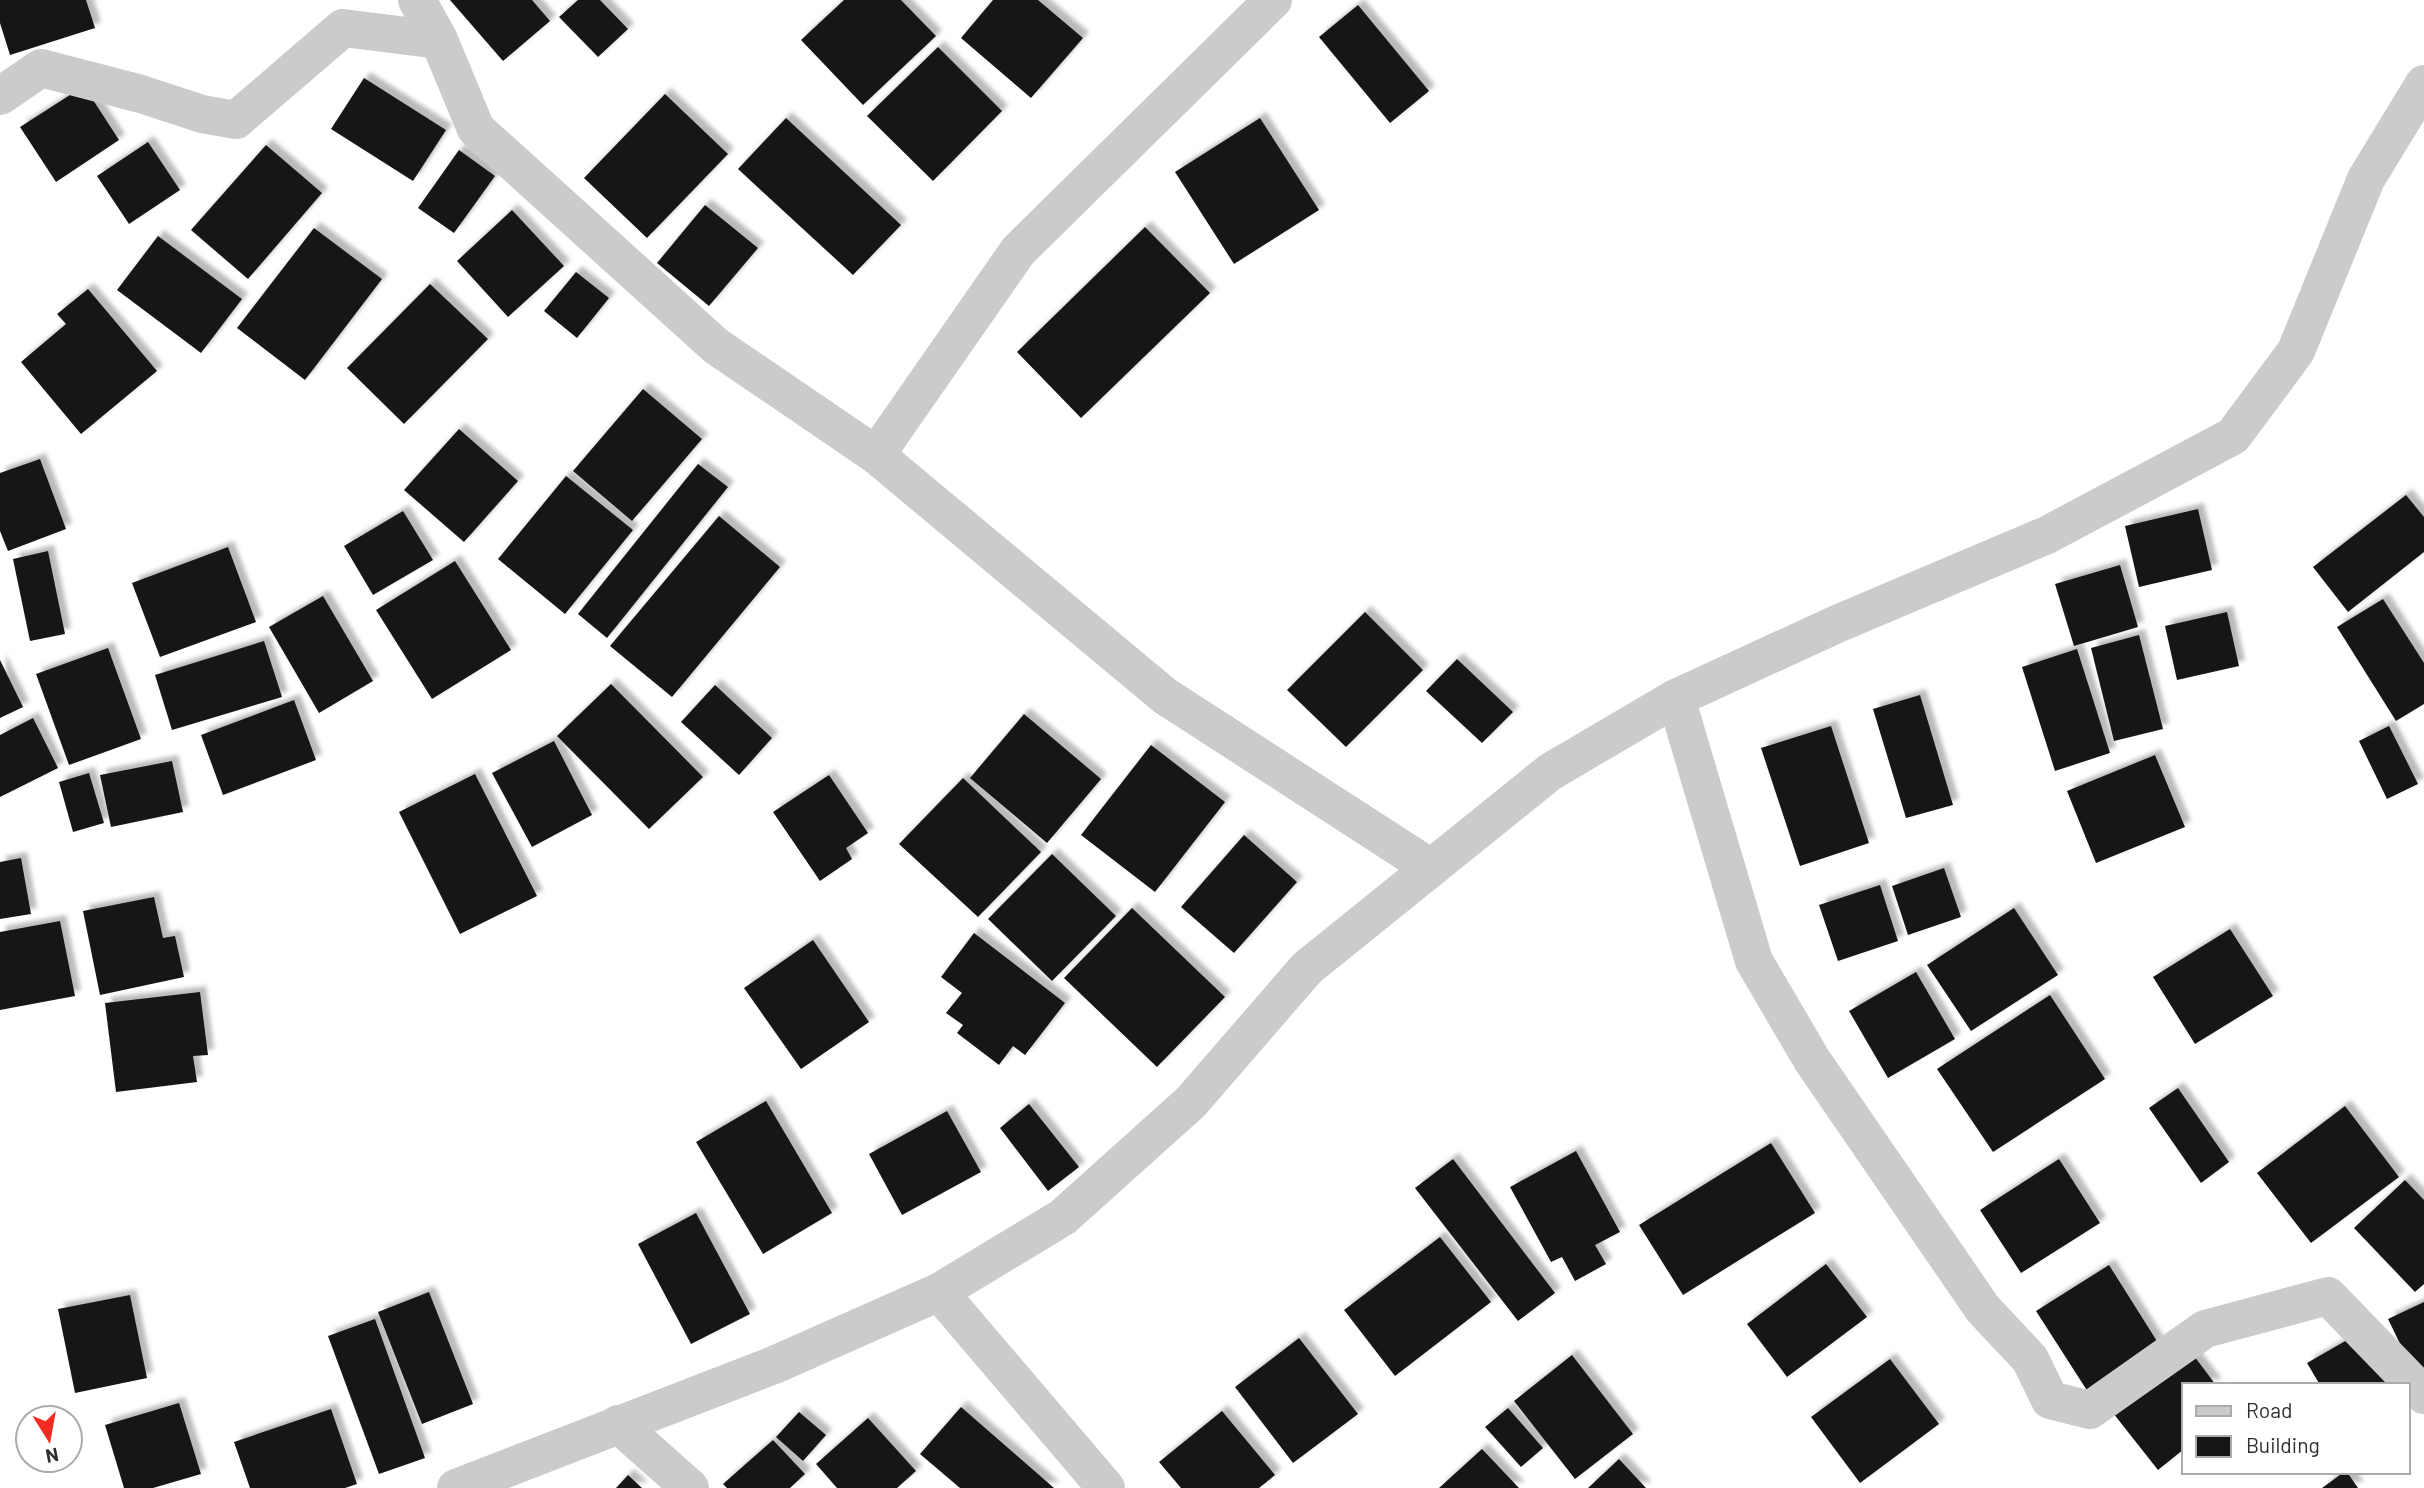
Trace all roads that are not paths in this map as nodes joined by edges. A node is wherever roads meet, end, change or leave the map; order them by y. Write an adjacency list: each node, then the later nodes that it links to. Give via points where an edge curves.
1 (417, 0): 3 (street)
2 (1273, 0): 6 (street, via 1017,251)
3 (439, 40): 5 (street, via 344,27 236,120 41,68); 6 (street, via 477,130 716,346)
4 (2424, 84): 7 (street, via 2367,179 2296,351 2233,436 2047,535)
5 (0, 96)
6 (876, 455): 8 (street, via 1165,696)
7 (1676, 698): 8 (street, via 1550,772); 10 (street, via 1754,961 1811,1060 1983,1309 2030,1360 2050,1400 2090,1410 2205,1329 2328,1296)
8 (1432, 868): 9 (street, via 1307,968 1191,1102 1063,1217)
9 (939, 1292): 11 (street, via 774,1365); 14 (street)
10 (2424, 1395)
11 (618, 1424): 12 (street); 13 (street)
12 (456, 1488)
13 (690, 1488)
14 (1106, 1488)

